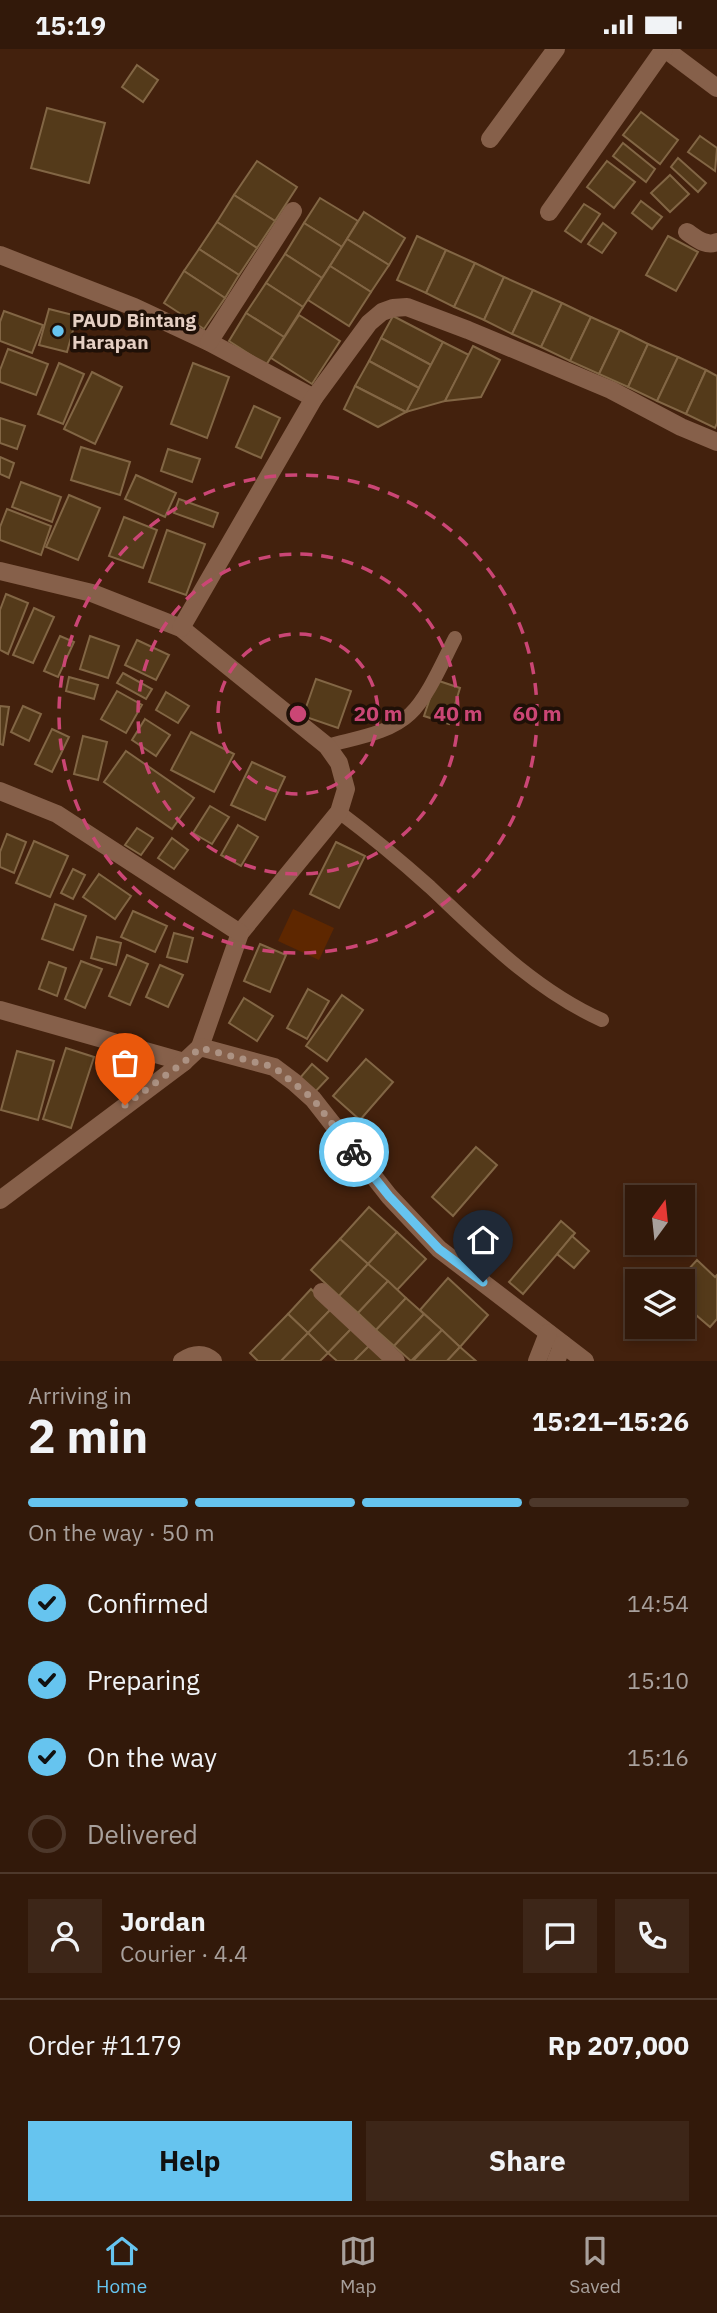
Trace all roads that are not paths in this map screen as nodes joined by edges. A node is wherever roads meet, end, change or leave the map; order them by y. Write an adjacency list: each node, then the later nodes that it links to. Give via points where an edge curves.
1 (556, 49): 4 (street)
2 (664, 49): 3 (street); 6 (street)
3 (717, 88)
4 (490, 139)
5 (293, 211): 10 (street)
6 (549, 212)
7 (687, 232): 8 (street, via 703,242)
8 (717, 242)
9 (0, 255): 10 (street)
10 (209, 342): 11 (street)
11 (314, 398): 12 (street, via 369,323 382,312 407,307 611,390); 14 (street)
12 (717, 442)
13 (0, 571): 14 (street, via 92,593)
14 (181, 628): 16 (street)
15 (455, 638): 16 (lane, via 410,714 386,729)
16 (327, 745): 18 (street, via 339,763 346,789)
17 (0, 791): 19 (street, via 57,814)
18 (340, 812): 19 (street); 21 (lane, via 548,991)
19 (240, 933): 22 (street)
20 (0, 1010): 23 (street)
21 (602, 1020)
22 (200, 1048): 23 (street); 26 (street, via 274,1067 294,1082 439,1249)
23 (184, 1062): 24 (street)
24 (0, 1200)
25 (322, 1292): 30 (street)
26 (548, 1333): 27 (street); 31 (street)
27 (563, 1344): 32 (street); 33 (street)
28 (182, 1361): 29 (street, via 200,1354)
29 (213, 1361)
30 (396, 1361)
31 (537, 1361)
32 (556, 1361)
33 (585, 1361)

